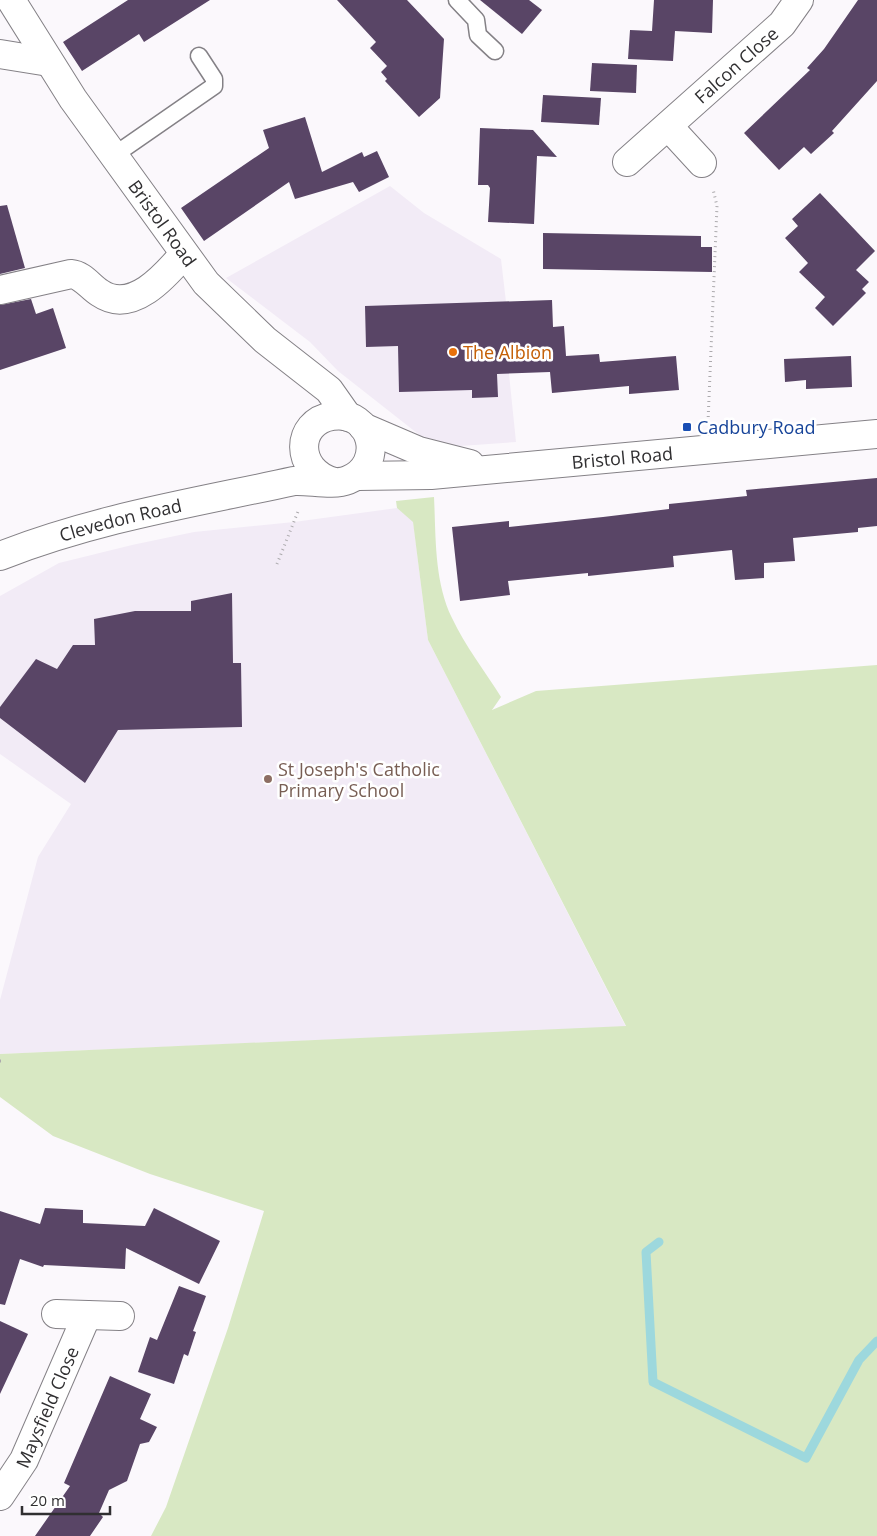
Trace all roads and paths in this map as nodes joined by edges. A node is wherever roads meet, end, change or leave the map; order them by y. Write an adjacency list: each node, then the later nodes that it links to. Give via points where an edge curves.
1 (11, 0): 7 (main road, Bristol Road)
2 (457, 0): 4 (lane, via 476,20 478,35)
3 (799, 0): 8 (main road, Falcon Close, via 782,24)
4 (495, 51)
5 (0, 54): 7 (main road)
6 (199, 56): 9 (lane, via 214,79 214,86)
7 (49, 62): 9 (main road, Bristol Road)
8 (668, 126): 10 (main road, Falcon Close); 11 (main road)
9 (113, 156): 12 (main road, Bristol Road)
10 (627, 162)
11 (702, 163): 17 (path, via 717,206)
12 (184, 254): 13 (main road, via 158,283 133,296 103,296 71,274); 14 (main road, Bristol Road, via 228,306 329,390)
13 (0, 290)
14 (355, 422): 16 (main road, via 334,416 323,418 308,434); 18 (main road, via 419,451); 19 (main road, via 371,446 370,458)
15 (877, 434): 17 (main road, Bristol Road)
16 (304, 445): 19 (main road, via 305,456 314,473 323,479); 20 (main road)
17 (707, 449): 18 (main road, Bristol Road)
18 (487, 468): 19 (main road, Bristol Road, via 431,475)
19 (346, 479): 20 (main road, Clevedon Road, via 294,482)
20 (245, 492): 22 (main road, Clevedon Road, via 116,518)
21 (294, 522): 23 (path)
22 (0, 556)
23 (278, 564)
24 (56, 1314): 25 (main road)
25 (87, 1315): 26 (main road); 27 (main road, Maysfield Close, via 24,1460)
26 (120, 1316)
27 (0, 1496)

